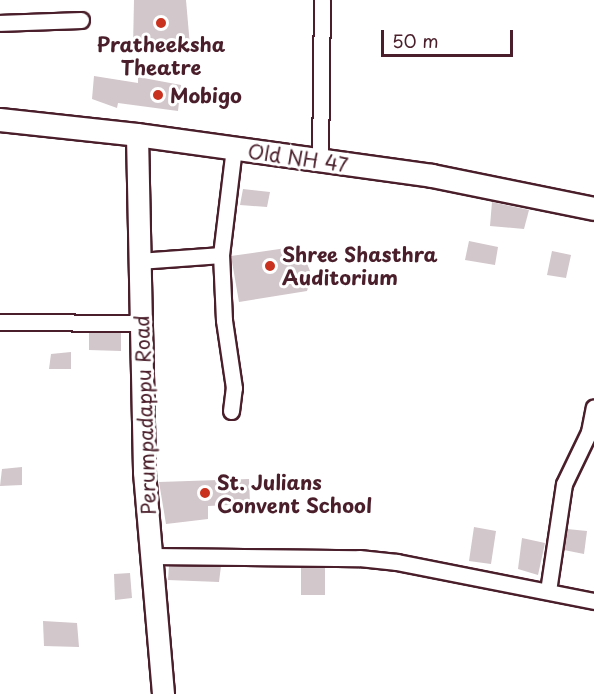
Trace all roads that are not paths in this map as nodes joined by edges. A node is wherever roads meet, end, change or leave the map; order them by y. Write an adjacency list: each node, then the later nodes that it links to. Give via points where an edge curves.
1 (322, 0): 7 (street)
2 (81, 20): 3 (street)
3 (0, 23)
4 (0, 120): 5 (main road, Old NH 47)
5 (137, 135): 6 (main road, Old NH 47); 10 (main road, Perumpadappu Road)
6 (234, 148): 7 (main road, Old NH 47); 9 (street)
7 (320, 161): 8 (main road, Old NH 47, via 432,176)
8 (594, 209)
9 (221, 255): 10 (street); 14 (street, via 224,320 234,388)
10 (140, 261): 12 (main road, Perumpadappu Road)
11 (0, 322): 12 (street)
12 (141, 323): 15 (main road, Perumpadappu Road, via 144,472)
13 (594, 407): 16 (street, via 589,432 564,484)
14 (231, 411)
15 (152, 556): 16 (street, via 359,558); 18 (main road, Perumpadappu Road)
16 (548, 591): 17 (street)
17 (594, 601)
18 (163, 694)

